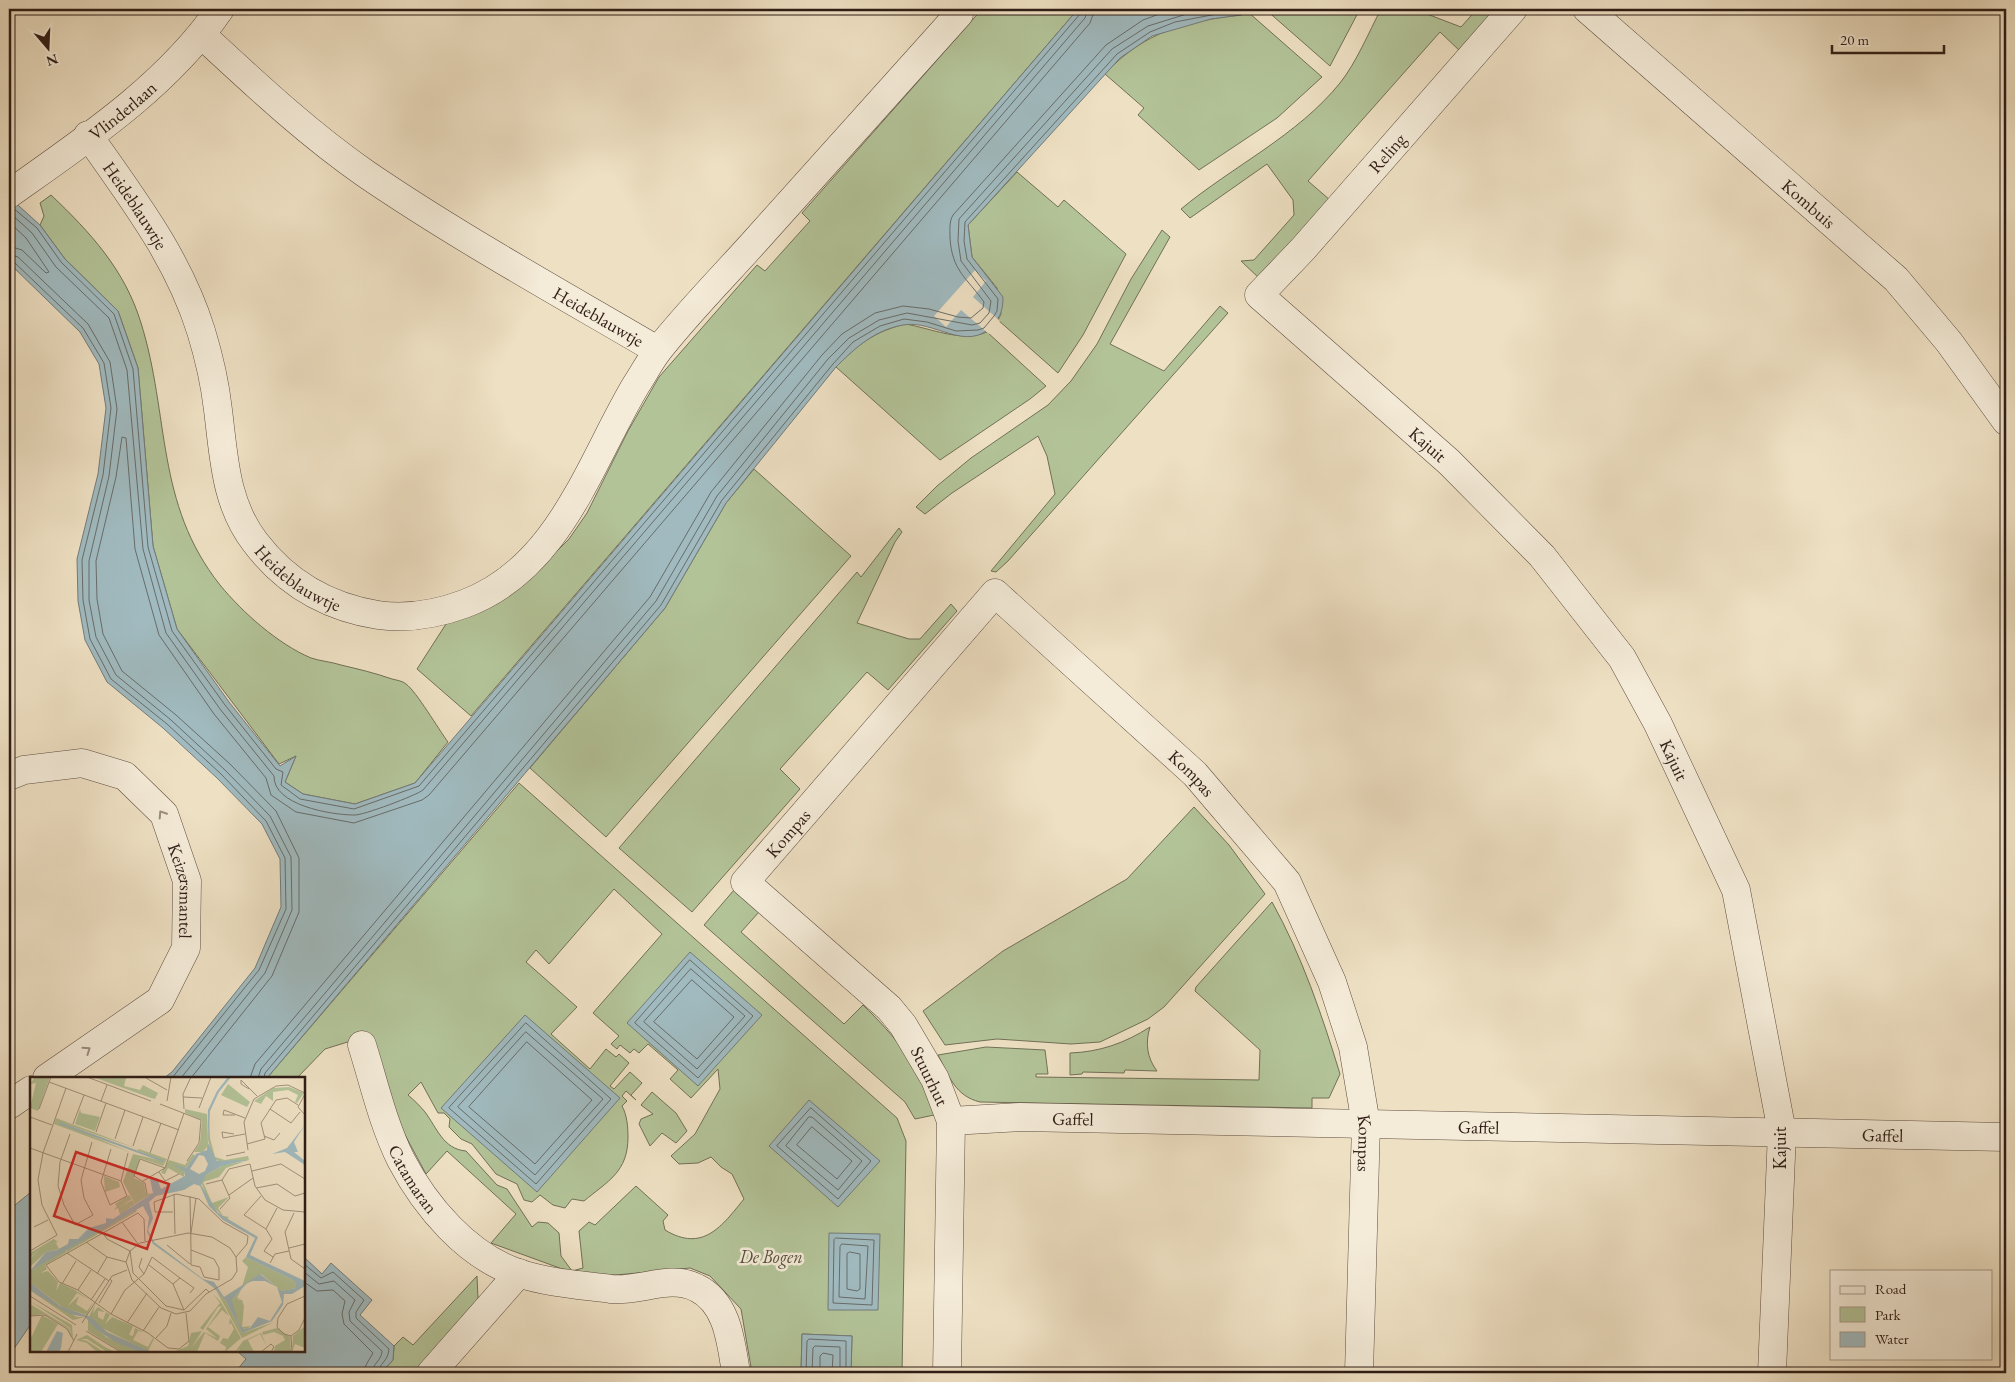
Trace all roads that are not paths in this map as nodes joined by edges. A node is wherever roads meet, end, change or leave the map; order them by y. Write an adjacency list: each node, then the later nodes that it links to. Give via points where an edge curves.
1 (220, 9): 5 (street, Vlinderlaan)
2 (1513, 9): 8 (street, Reling)
3 (1587, 9): 10 (street, Kombuis, via 1896,279 1949,342)
4 (958, 11): 9 (street, Heideblauwtje)
5 (202, 35): 6 (street, Vlinderlaan, via 144,92); 9 (street, Heideblauwtje, via 286,112 365,173)
6 (88, 135): 7 (street, Vlinderlaan); 9 (street, Heideblauwtje, via 148,220 170,255 187,292 212,369 226,482 237,512 253,540 273,564 325,601 355,611 417,616 446,611 474,601 501,586 524,568 563,521)
7 (15, 189)
8 (1259, 295): 19 (street, Kajuit, via 1449,462 1542,556 1622,658 1658,724 1736,890)
9 (657, 350)
10 (2006, 421)
11 (9, 776): 14 (street, Keizersmantel, one-way to 11, via 160,1000 186,948 187,881 164,814 125,776 82,763 24,770)
12 (745, 882): 17 (street, Stuurhut, via 889,1008 903,1024 935,1079); 18 (street, Kompas, via 994,592 1195,774 1287,882 1332,982 1353,1046)
13 (362, 1045): 21 (street, Catamaran, via 401,1159 421,1191 444,1220 473,1248)
14 (48, 1077)
15 (30, 1091): 16 (street)
16 (9, 1105)
17 (951, 1121): 18 (street, Gaffel, via 1020,1118); 24 (street, Stuurhut)
18 (1366, 1124): 19 (street, Gaffel); 25 (street, Kompas)
19 (1782, 1132): 20 (street, Gaffel); 26 (street, Kajuit)
20 (2006, 1137)
21 (519, 1273): 22 (street); 23 (street, Catamaran, via 556,1282 619,1290 675,1282 697,1288 716,1303 723,1314)
22 (431, 1373)
23 (736, 1373)
24 (947, 1373)
25 (1359, 1373)
26 (1772, 1373)

